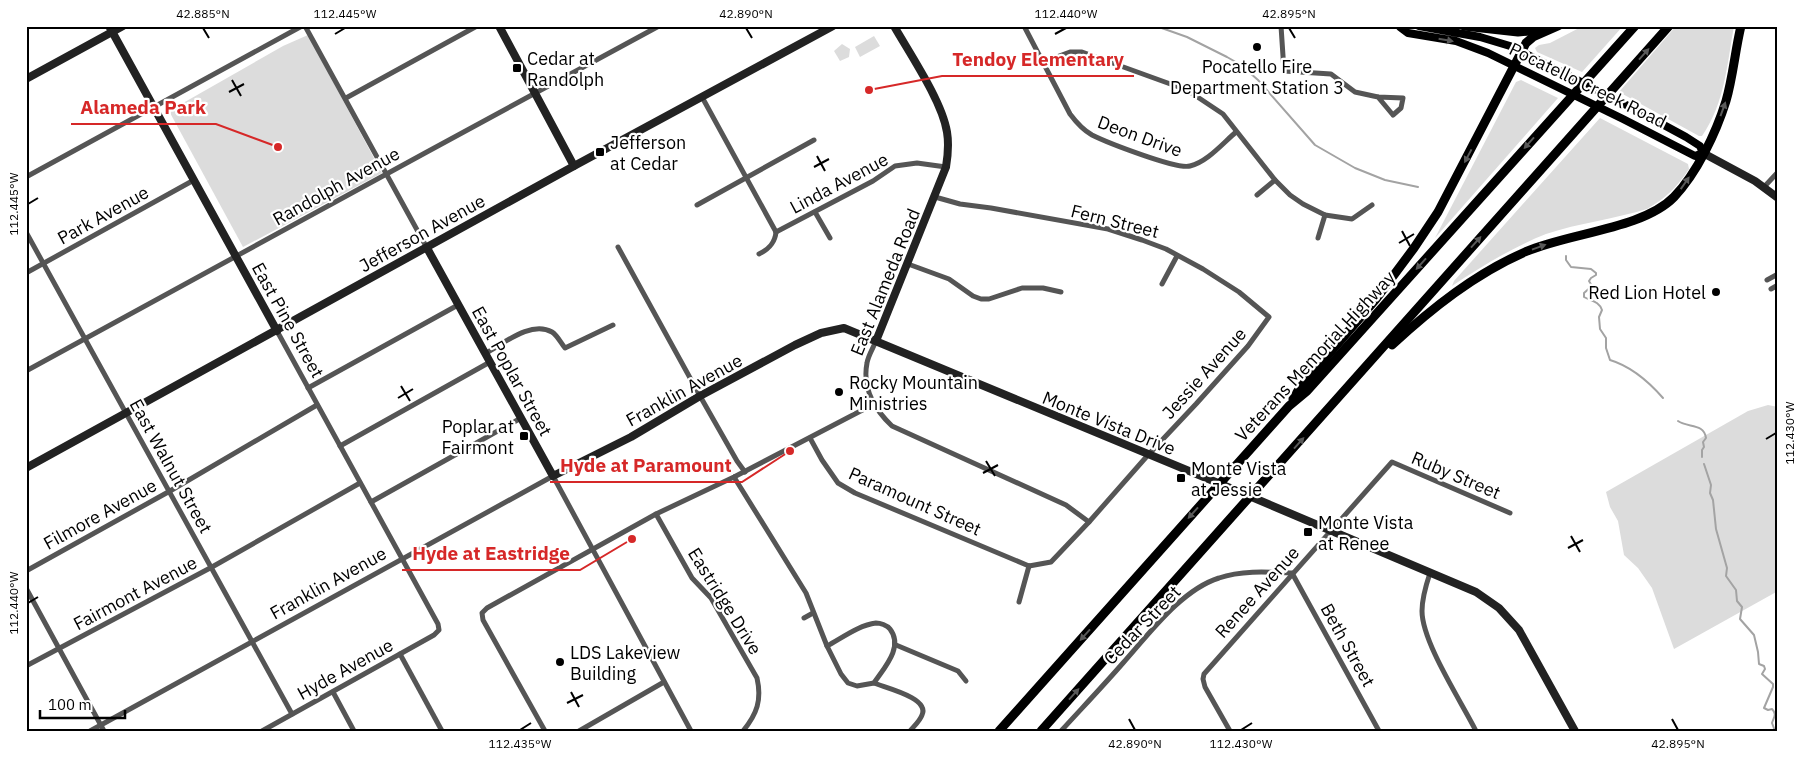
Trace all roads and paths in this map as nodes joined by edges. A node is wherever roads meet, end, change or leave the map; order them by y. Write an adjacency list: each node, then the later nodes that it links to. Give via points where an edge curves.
1 (123, 26): 18 (street)
2 (304, 26): 26 (street, East Poplar Street); 27 (street)
3 (477, 26): 26 (street)
4 (499, 26): 23 (street)
5 (659, 26): 23 (street, Randolph Avenue)
6 (833, 26): 24 (street, Jefferson Avenue)
7 (894, 26): 32 (street, East Alameda Road, via 941,113 947,131)
8 (1024, 26): 20 (street, Deon Drive)
9 (1281, 26): 25 (street, via 1284,71 1331,74 1355,92)
10 (1391, 26): 16 (main road, Pocatello Creek Road)
11 (1419, 26): 19 (main road, Pocatello Creek Road, via 1480,37)
12 (1464, 26): 17 (highway, via 1518,32)
13 (1635, 26): 80 (highway, Veterans Memorial Highway, one-way to 80, via 1307,391)
14 (1669, 26): 75 (highway, one-way to 14)
15 (1741, 26): 30 (highway, one-way to 15, via 1726,100)
16 (1402, 27): 21 (main road, Pocatello Creek Road, one-way to 21, via 1411,34 1465,44)
17 (1554, 28): 19 (highway, via 1533,37)
18 (110, 29): 22 (street); 27 (street, East Pine Street)
19 (1522, 52): 21 (highway); 30 (main road, Pocatello Creek Road, via 1686,137 1700,146)
20 (1043, 62): 28 (street, via 1070,52 1082,52 1187,90 1222,114); 28 (street, Deon Drive, via 1076,123 1092,135 1167,164 1188,167 1202,161)
21 (1514, 66): 30 (main road, Pocatello Creek Road, via 1694,156); 80 (highway, one-way to 80, via 1438,212 1376,299)
22 (26, 80)
23 (535, 92): 31 (street); 34 (street, Randolph Avenue)
24 (702, 97): 31 (street, Jefferson Avenue); 36 (street)
25 (1378, 97): 25 (street, via 1393,115 1401,108 1403,98)
26 (346, 98): 34 (street, East Poplar Street)
27 (154, 108): 35 (street); 37 (street, East Pine Street)
28 (1236, 132): 38 (street)
29 (814, 140): 36 (street)
30 (1703, 153): 39 (street, Pocatello Creek Road); 75 (highway, one-way to 30, via 1428,312 1488,271 1558,240 1634,221 1655,212 1684,185)
31 (574, 166): 52 (street, Jefferson Avenue)
32 (946, 167): 41 (street, East Alameda Road); 45 (street, Linda Avenue, via 917,163 896,166)
33 (1778, 172): 39 (street)
34 (386, 174): 52 (street, East Poplar Street); 54 (street, Randolph Avenue)
35 (26, 177)
36 (746, 178): 43 (street); 48 (street)
37 (194, 180): 54 (street, East Pine Street); 56 (street, Park Avenue)
38 (1276, 180): 40 (street); 46 (street, via 1296,200)
39 (1764, 187): 42 (street, Pocatello Creek Road)
40 (1257, 195)
41 (935, 197): 55 (street, Fern Street, via 1108,229 1166,249); 57 (street, East Alameda Road)
42 (1778, 198)
43 (697, 205)
44 (1372, 205): 46 (street, via 1352,219)
45 (815, 212): 48 (street, Linda Avenue); 49 (street)
46 (1325, 215): 50 (street)
47 (26, 232): 56 (street, East Walnut Street)
48 (776, 232): 53 (street, via 775,241)
49 (830, 238)
50 (1318, 238)
51 (618, 247): 77 (street)
52 (427, 248): 65 (street, East Poplar Street); 68 (street, Jefferson Avenue)
53 (759, 254)
54 (235, 256): 68 (street, East Pine Street); 70 (street, Randolph Avenue)
55 (1177, 256): 61 (street); 66 (street, Fern Street, via 1239,292)
56 (44, 263): 58 (street, Park Avenue); 70 (street, East Walnut Street)
57 (908, 264): 64 (street, via 949,279 981,299 1022,288); 71 (street, East Alameda Road)
58 (26, 273)
59 (1778, 274): 60 (street)
60 (1766, 280)
61 (1162, 284)
62 (1778, 285): 63 (street)
63 (1771, 289)
64 (1061, 292)
65 (458, 305): 72 (street, East Poplar Street); 76 (street)
66 (1269, 318): 85 (street, Jessie Avenue, via 1248,346)
67 (613, 325): 72 (street, via 565,348 554,333 543,329 527,331)
68 (277, 331): 76 (street, East Pine Street); 81 (street, Jefferson Avenue)
69 (820, 334): 71 (street, Monte Vista Drive, via 844,328); 77 (street, Franklin Avenue)
70 (85, 339): 74 (street, Randolph Avenue); 81 (street, East Walnut Street)
71 (876, 341): 78 (street, East Alameda Road, via 867,362 866,383); 85 (street, Monte Vista Drive)
72 (486, 354): 73 (street, East Poplar Street)
73 (490, 362): 82 (street, East Poplar Street); 84 (street)
74 (26, 371)
75 (1359, 376): 133 (highway, one-way to 75)
76 (308, 388): 79 (street, East Pine Street)
77 (700, 396): 88 (street); 89 (street, Franklin Avenue, via 631,437)
78 (874, 404): 83 (street); 96 (street, East Alameda Road, via 892,426 1066,505)
79 (318, 405): 84 (street, East Pine Street); 92 (street, Filmore Avenue)
80 (1289, 406): 132 (highway, Veterans Memorial Highway, one-way to 132)
81 (126, 413): 87 (street, Jefferson Avenue); 92 (street, East Walnut Street)
82 (521, 418): 89 (street, East Poplar Street); 93 (street)
83 (810, 438): 88 (street); 100 (street, Paramount Street, via 838,483 855,493)
84 (340, 446): 91 (street, East Pine Street)
85 (1148, 454): 96 (street, Jessie Avenue); 97 (street, Monte Vista Drive)
86 (1392, 462): 94 (street, Ruby Street); 97 (street, Renee Avenue)
87 (26, 468)
88 (745, 472): 90 (street)
89 (553, 476): 98 (street, East Poplar Street); 99 (street, Franklin Avenue)
90 (734, 478): 95 (street); 107 (street, via 806,593)
91 (360, 482): 93 (street, East Pine Street); 101 (street, Fairmont Avenue)
92 (170, 491): 101 (street, East Walnut Street); 102 (street, Filmore Avenue)
93 (371, 502): 99 (street, East Pine Street)
94 (1510, 513)
95 (656, 514): 98 (street); 130 (street, Eastridge Drive, via 692,578 711,598 757,678 758,706)
96 (1089, 522): 100 (street, Jessie Avenue, via 1051,562)
97 (1329, 531): 103 (street, Renee Avenue); 104 (street, Monte Vista Drive)
98 (592, 549): 116 (street, East Poplar Street); 127 (street, via 482,613)
99 (402, 559): 109 (street, East Pine Street); 110 (street, Franklin Avenue)
100 (1029, 566): 106 (street)
101 (212, 567): 110 (street, East Walnut Street); 113 (street, Fairmont Avenue)
102 (26, 571)
103 (1292, 573): 134 (street, Cedar Street, via 1237,574 1201,586 1169,613); 135 (street, Renee Avenue, via 1204,674 1205,687); 136 (street, Beth Street)
104 (1430, 573): 137 (street, via 1424,592 1424,628); 138 (street, Monte Vista Drive, via 1493,602 1512,621)
105 (26, 588): 113 (street)
106 (1020, 602)
107 (813, 613): 108 (street); 112 (street)
108 (804, 618)
109 (439, 630): 114 (street, Hyde Avenue)
110 (252, 642): 120 (street, East Walnut Street); 121 (street, Franklin Avenue)
111 (896, 645): 112 (street, via 888,626 878,623 863,627); 117 (street, via 958,671); 118 (street)
112 (827, 646): 118 (street, via 848,683 857,686)
113 (59, 649): 115 (street, Fairmont Avenue); 121 (street)
114 (400, 654): 119 (street, Hyde Avenue); 126 (street)
115 (26, 666)
116 (664, 682): 128 (street); 129 (street, East Poplar Street)
117 (966, 682)
118 (874, 683): 131 (street, via 920,703 924,709 922,716)
119 (333, 692): 120 (street, Hyde Avenue); 125 (street)
120 (292, 714): 124 (street, Hyde Avenue)
121 (101, 724): 122 (street, Franklin Avenue); 123 (street)
122 (90, 731)
123 (104, 731)
124 (262, 731)
125 (354, 731)
126 (442, 731)
127 (545, 731)
128 (579, 731)
129 (691, 731)
130 (744, 731)
131 (910, 731)
132 (999, 731)
133 (1041, 731)
134 (1061, 731)
135 (1230, 731)
136 (1379, 731)
137 (1476, 731)
138 (1574, 731)

